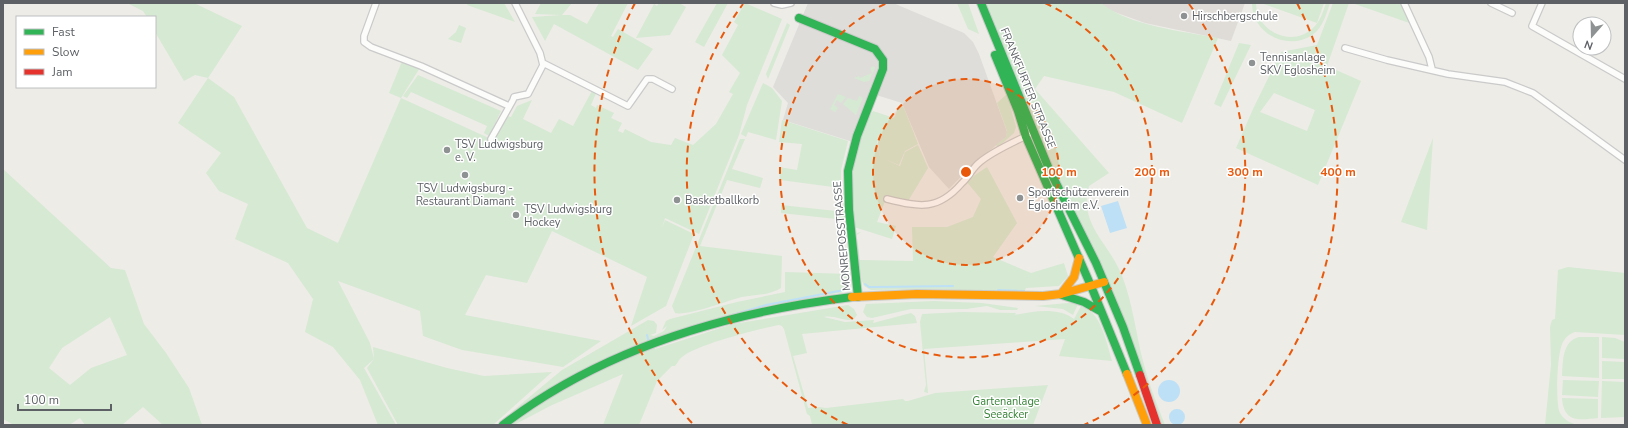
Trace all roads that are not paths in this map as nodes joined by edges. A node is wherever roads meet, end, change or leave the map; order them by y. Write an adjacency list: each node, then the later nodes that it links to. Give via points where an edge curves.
1 (376, 3): 17 (street, via 364,42)
2 (515, 3): 13 (street)
3 (774, 3): 9 (street)
4 (974, 3): 19 (main road, FRANKFURTER STRASSE)
5 (981, 3): 18 (main road, FRANKFURTER STRASSE)
6 (1404, 3): 14 (street)
7 (1491, 3): 10 (street)
8 (1542, 3): 15 (street, via 1532,26)
9 (789, 4)
10 (1512, 13)
11 (799, 18): 27 (main road, MONREPOSSTRASSE, via 875,49 884,62 852,149 848,171 849,210)
12 (1345, 48): 14 (street)
13 (543, 62): 16 (street, via 628,106 647,79 653,79); 17 (street, via 543,69 528,94 514,97)
14 (1432, 69): 21 (street, via 1448,74 1505,82 1533,93)
15 (1625, 79)
16 (672, 89)
17 (509, 106): 20 (street)
18 (1034, 133): 19 (street); 24 (main road, FRANKFURTER STRASSE)
19 (1026, 137): 22 (street, via 979,162 955,191 938,203 920,206); 23 (main road, FRANKFURTER STRASSE)
20 (491, 139)
21 (1625, 160)
22 (887, 199)
23 (1079, 258): 25 (main road, FRANKFURTER STRASSE); 26 (main road, via 1074,277)
24 (1104, 282): 25 (main road); 31 (main road, FRANKFURTER STRASSE, via 1133,352)
25 (1091, 286): 26 (main road); 28 (main road, FRANKFURTER STRASSE)
26 (1061, 294): 27 (main road, via 1026,297 929,293); 28 (main road)
27 (858, 297): 29 (main road, via 813,301 756,313 668,339 588,373 540,399)
28 (1100, 310): 30 (main road, FRANKFURTER STRASSE)
29 (503, 425)
30 (1147, 425)
31 (1157, 425)

